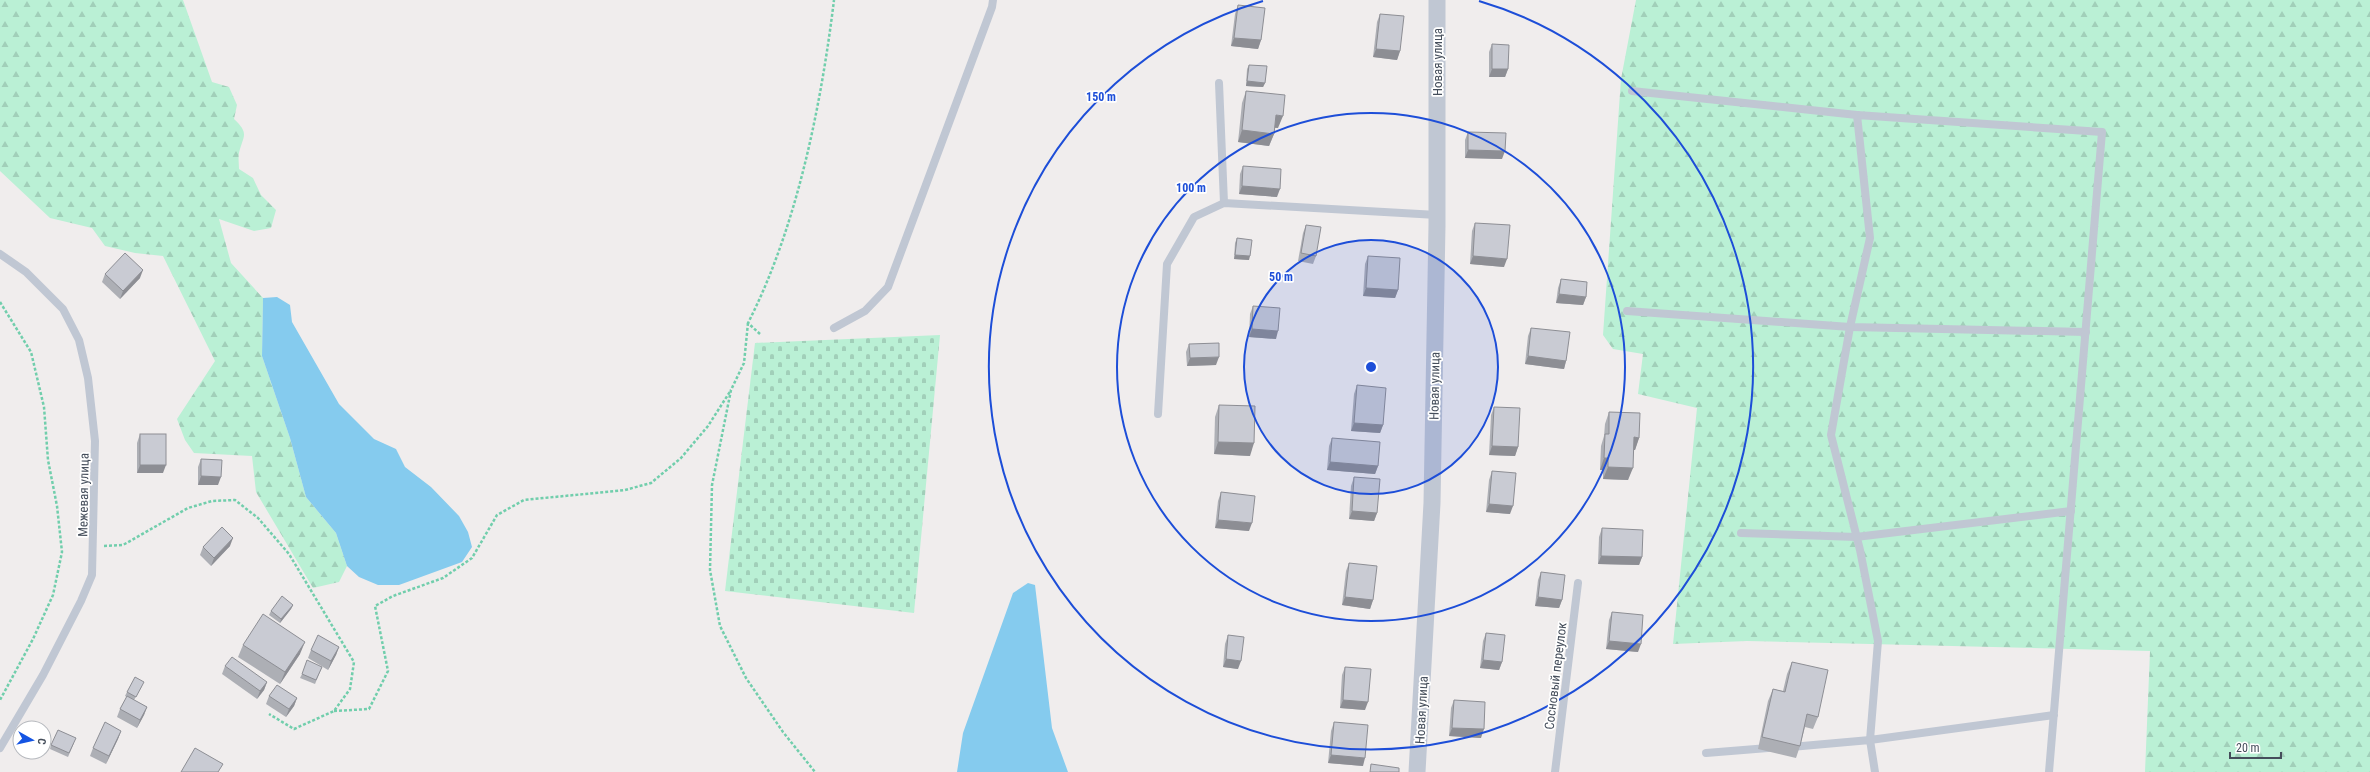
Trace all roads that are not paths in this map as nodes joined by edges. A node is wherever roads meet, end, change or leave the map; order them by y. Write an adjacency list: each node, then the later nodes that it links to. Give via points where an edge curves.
1 (993, 0): 11 (lane, via 888,287 865,311)
2 (1437, 0): 7 (street, Новая улица)
3 (1219, 83): 6 (lane)
4 (1632, 90): 5 (lane)
5 (1857, 115): 10 (lane, via 1870,238); 12 (lane, via 2102,132)
6 (1224, 203): 7 (lane); 13 (lane, via 1194,218 1167,264)
7 (1437, 215): 22 (street, Новая улица, via 1432,503)
8 (0, 254): 20 (lane, Межевая улица, via 26,272 63,309 80,340 88,378 95,441 92,575 43,674)
9 (1627, 311): 10 (lane)
10 (1850, 327): 12 (lane); 16 (lane, via 1831,435)
11 (834, 328)
12 (2086, 332): 14 (lane)
13 (1158, 414)
14 (2071, 510): 16 (lane); 18 (lane)
15 (1742, 533): 16 (lane)
16 (1856, 537): 19 (lane, via 1878,641)
17 (1578, 583): 23 (lane, Сосновый переулок)
18 (2054, 715): 19 (lane); 25 (lane)
19 (1870, 740): 21 (lane); 24 (lane)
20 (0, 748)
21 (1706, 754)
22 (1417, 772)
23 (1555, 772)
24 (1875, 772)
25 (2049, 772)

